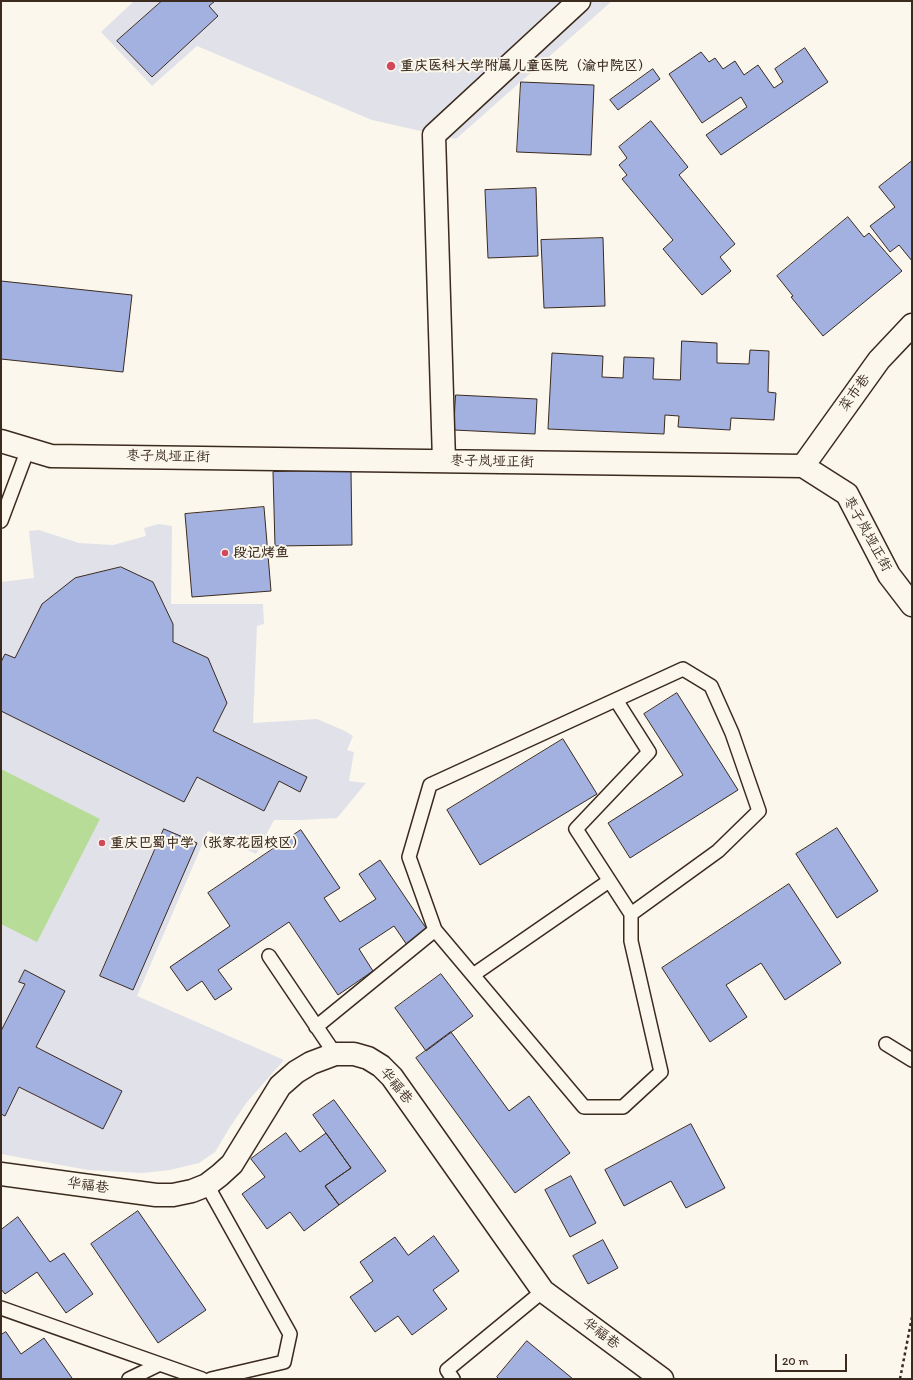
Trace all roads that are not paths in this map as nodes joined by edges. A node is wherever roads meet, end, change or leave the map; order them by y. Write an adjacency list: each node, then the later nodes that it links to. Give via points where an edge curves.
1 (579, 1): 5 (street, via 434,135)
2 (912, 325): 6 (street, 菜市巷, via 879,360)
3 (1, 441): 4 (street, 枣子岚垭正街)
4 (28, 449): 5 (street, 枣子岚垭正街, via 51,456); 7 (lane)
5 (444, 461): 6 (street, 枣子岚垭正街)
6 (803, 466): 8 (street, 枣子岚垭正街, via 847,494 889,575)
7 (1, 521)
8 (912, 605)
9 (616, 700): 10 (lane, via 649,752 576,829); 11 (lane, via 683,669 711,686 732,733 759,811 718,851); 12 (lane, via 430,785 409,857)
10 (609, 881): 11 (lane); 14 (lane)
11 (631, 914): 14 (lane, via 632,941 661,1072 623,1107 584,1107)
12 (435, 930): 14 (lane); 15 (lane)
13 (269, 956): 15 (lane)
14 (473, 975)
15 (316, 1027): 17 (lane)
16 (886, 1044): 18 (lane)
17 (335, 1054): 20 (street, 华福巷, via 311,1063 280,1086 232,1164); 21 (street, 华福巷, via 354,1054 368,1058 392,1077)
18 (912, 1060)
19 (1, 1174): 20 (street, 华福巷, via 156,1195 174,1195)
20 (207, 1184): 27 (lane, via 290,1334 284,1362)
21 (543, 1291): 24 (street, 华福巷); 28 (lane, via 447,1370)
22 (1, 1308): 23 (lane)
23 (158, 1365): 25 (lane); 26 (lane)
24 (659, 1378)
25 (129, 1379)
26 (202, 1379)
27 (211, 1379)
28 (453, 1379)

